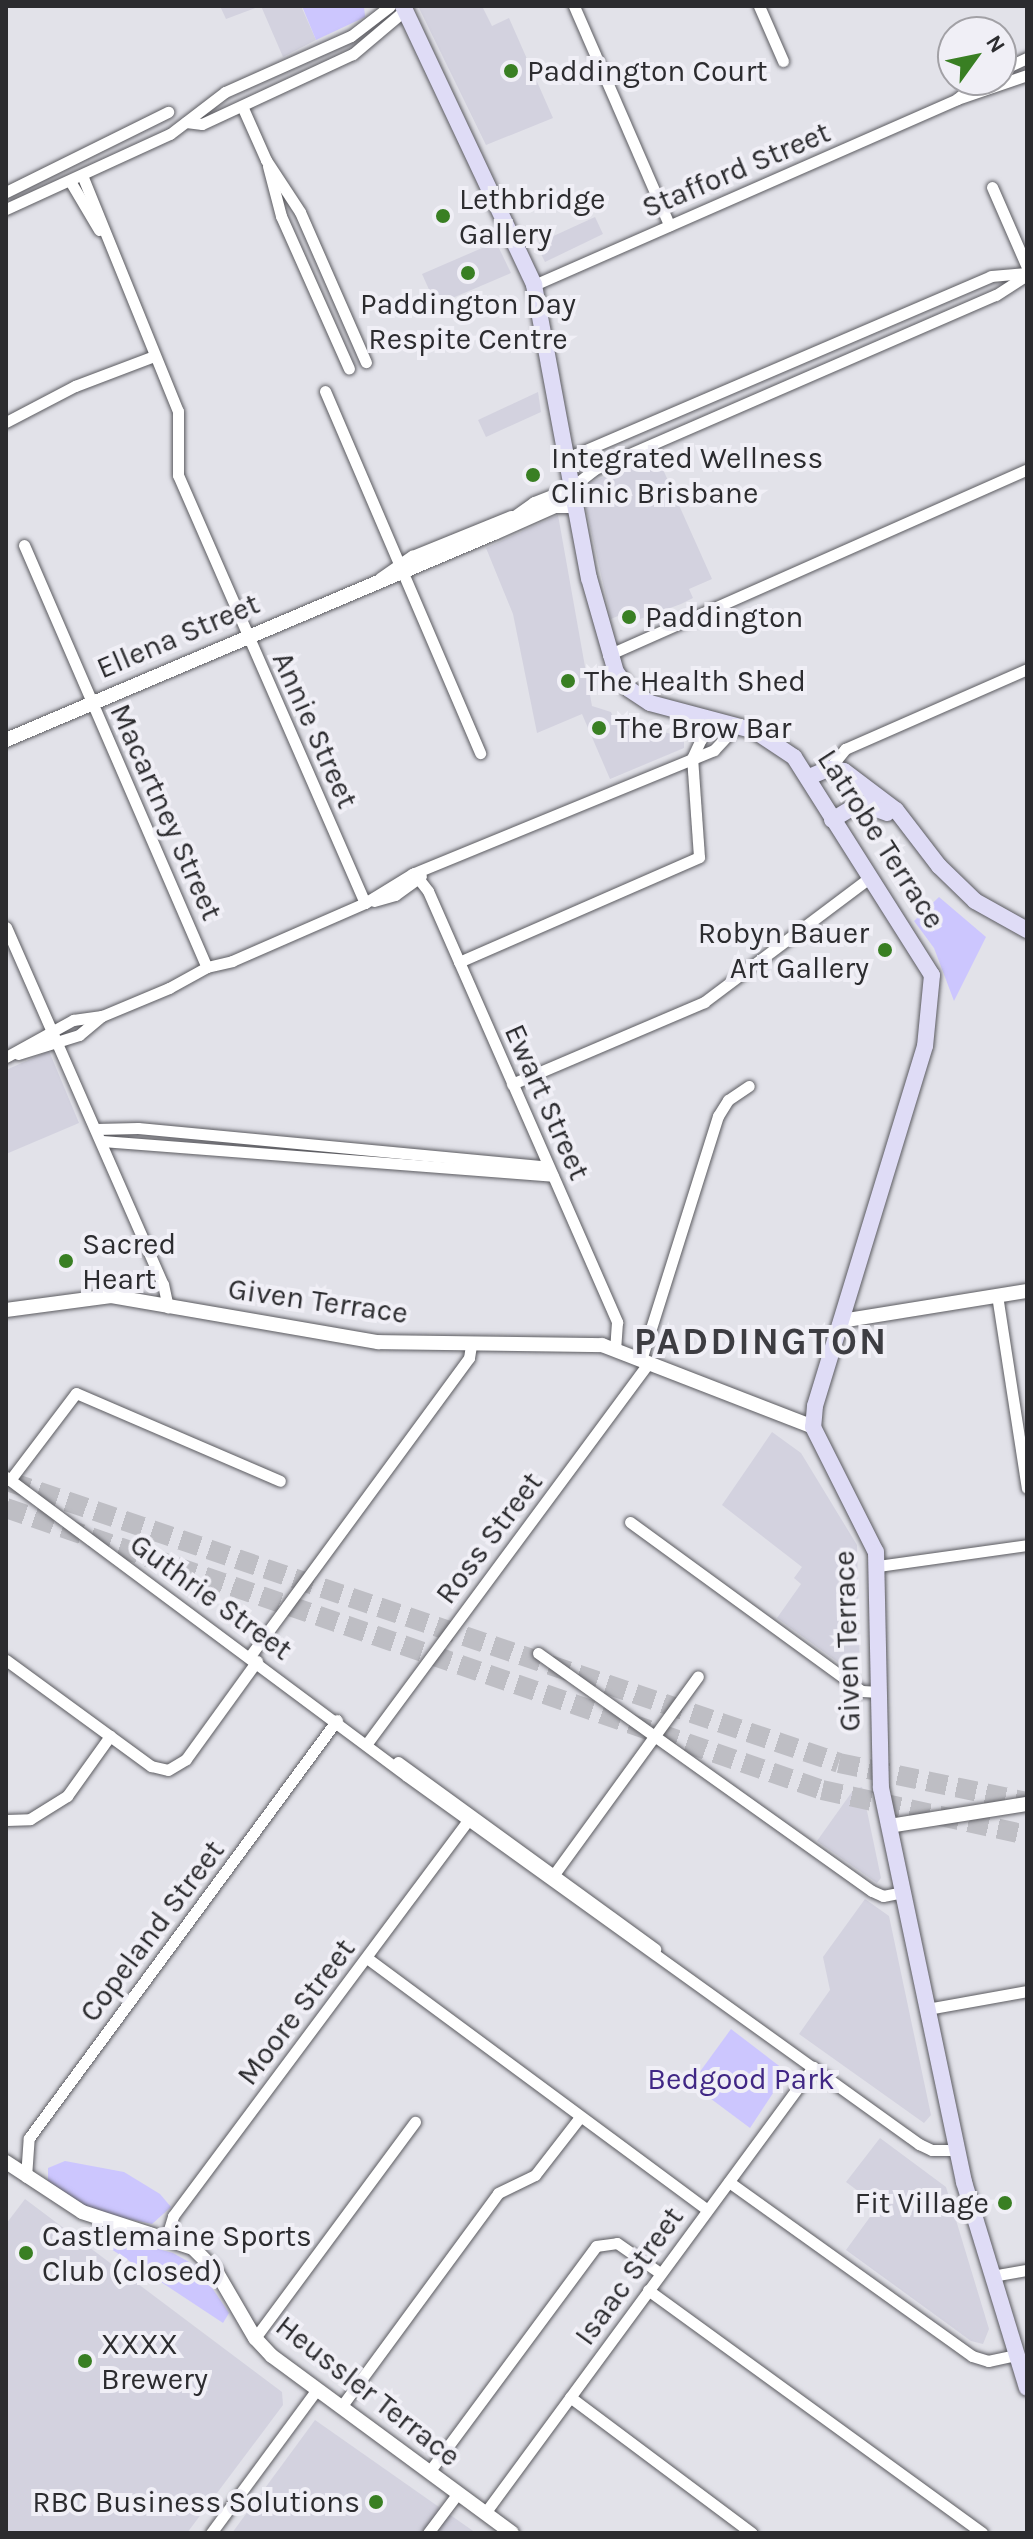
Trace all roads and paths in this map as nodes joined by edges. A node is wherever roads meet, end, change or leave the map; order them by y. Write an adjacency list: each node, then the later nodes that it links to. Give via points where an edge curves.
1 (574, 6): 22 (street)
2 (759, 6): 6 (street)
3 (398, 9): 4 (street); 5 (street); 25 (main road, Latrobe Terrace, via 414,32)
4 (382, 29): 5 (street); 10 (street, via 353,54)
5 (351, 36): 12 (street, via 225,92)
6 (783, 61)
7 (1027, 75): 9 (street, Stafford Street)
8 (961, 96): 9 (street, Stafford Street)
9 (957, 99): 22 (street, Stafford Street)
10 (242, 106): 12 (street, via 199,125); 14 (street)
11 (168, 112): 13 (street)
12 (186, 122): 15 (street)
13 (86, 152): 15 (street); 16 (street)
14 (266, 160): 29 (street, via 300,212); 30 (street, via 281,216)
15 (98, 166): 16 (street); 17 (street)
16 (50, 170): 20 (street)
17 (82, 175): 18 (street); 23 (street)
18 (70, 181): 21 (street); 23 (street)
19 (992, 187): 24 (street)
20 (6, 192)
21 (6, 209)
22 (669, 225): 25 (street, Stafford Street)
23 (102, 233): 28 (street, Annie Street)
24 (1027, 271): 26 (street, via 1003,272); 27 (street, via 996,295)
25 (534, 285): 35 (main road, Latrobe Terrace)
26 (887, 322): 27 (street); 32 (street)
27 (894, 338): 33 (street)
28 (154, 356): 34 (street, via 86,381); 42 (street, Annie Street, via 178,411 178,475)
29 (366, 362)
30 (349, 369)
31 (325, 391): 41 (street)
32 (720, 394): 33 (street); 35 (street)
33 (728, 412): 37 (street, via 595,469)
34 (6, 422)
35 (567, 458): 37 (main road, Latrobe Terrace)
36 (1027, 469): 43 (street)
37 (574, 494): 38 (street, Ellena Street); 39 (street, Ellena Street); 43 (main road, Latrobe Terrace)
38 (531, 506): 39 (street, Ellena Street); 41 (street, Ellena Street)
39 (494, 533): 41 (street, Ellena Street)
40 (24, 545): 45 (street, Macartney Street)
41 (400, 568): 42 (street, Ellena Street); 50 (street)
42 (246, 635): 45 (street, Ellena Street); 60 (street, Annie Street)
43 (608, 655): 46 (main road, Latrobe Terrace, via 637,696)
44 (1027, 669): 49 (street)
45 (92, 702): 48 (street, Ellena Street); 64 (street, Macartney Street)
46 (689, 714): 47 (main road, Latrobe Terrace); 51 (street, via 701,739)
47 (736, 726): 51 (street, via 717,749); 54 (main road, Latrobe Terrace, via 776,741)
48 (6, 740)
49 (858, 745): 52 (street, via 842,750); 53 (street, via 848,759)
50 (480, 753)
51 (692, 758): 58 (street); 63 (street, via 699,857)
52 (829, 769): 53 (main road); 54 (main road)
53 (849, 776): 55 (main road, via 855,793); 57 (main road, via 896,810)
54 (809, 777): 56 (main road, Latrobe Terrace)
55 (847, 810): 56 (main road); 57 (main road, via 860,803 877,806)
56 (832, 820): 59 (main road, Latrobe Terrace)
57 (929, 853): 62 (main road, via 981,906)
58 (416, 876): 60 (street, via 391,897); 63 (street, Ewart Street, via 428,891)
59 (869, 878): 67 (street, via 704,1002); 76 (main road, Latrobe Terrace, via 926,961 933,1005)
60 (365, 903): 64 (street)
61 (6, 927): 65 (street)
62 (1027, 930)
63 (459, 962): 67 (street, Ewart Street)
64 (207, 967): 65 (street, via 183,983 102,1016 83,1033)
65 (55, 1036): 66 (street); 69 (street)
66 (10, 1056)
67 (512, 1084): 71 (street, Ewart Street)
68 (749, 1086): 79 (street, Ross Street, via 728,1100 718,1116)
69 (96, 1129): 70 (street); 71 (street, via 138,1128)
70 (102, 1141): 71 (street); 74 (street)
71 (551, 1172): 78 (street, Ewart Street, via 617,1322)
72 (1027, 1291): 73 (street)
73 (997, 1295): 76 (street); 83 (street)
74 (168, 1307): 75 (street, Given Terrace, via 111,1296); 77 (street, Given Terrace, via 378,1342)
75 (6, 1310)
76 (841, 1321): 80 (main road, Latrobe Terrace)
77 (471, 1345): 78 (street, Given Terrace, via 588,1344); 88 (street, via 469,1358)
78 (615, 1349): 79 (street, Given Terrace)
79 (645, 1362): 80 (street, Given Terrace); 95 (street, Ross Street)
80 (813, 1427): 86 (main road, Given Terrace, via 868,1527)
81 (8, 1479): 82 (street, via 76,1393); 88 (street, Guthrie Street)
82 (280, 1481)
83 (1027, 1488)
84 (630, 1522): 91 (street, via 862,1691)
85 (1027, 1545): 86 (street)
86 (878, 1566): 91 (main road, Given Terrace)
87 (538, 1653): 93 (street)
88 (254, 1659): 92 (street, Guthrie Street); 94 (street, via 186,1759 168,1770 151,1766)
89 (6, 1660): 94 (street)
90 (698, 1676): 93 (street)
91 (879, 1692): 100 (main road, Given Terrace, via 880,1778)
92 (337, 1720): 95 (street, Guthrie Street); 112 (street, Copeland Street, via 29,2138)
93 (654, 1734): 101 (street); 102 (street, via 872,1891 883,1896)
94 (110, 1736): 98 (street, via 67,1796 30,1819)
95 (368, 1742): 96 (street, Guthrie Street)
96 (386, 1757): 99 (street, Guthrie Street); 101 (street, Guthrie Street, via 411,1768)
97 (1027, 1804): 100 (street)
98 (6, 1820)
99 (468, 1820): 103 (street, Guthrie Street); 104 (street, Moore Street)
100 (889, 1826): 102 (main road, Given Terrace)
101 (555, 1873): 103 (street, Guthrie Street)
102 (903, 1892): 106 (main road, Given Terrace)
103 (658, 1954): 107 (street, Guthrie Street)
104 (367, 1958): 108 (street); 115 (street, Moore Street, via 173,2216)
105 (1027, 1991): 106 (street)
106 (927, 2009): 110 (main road, Given Terrace)
107 (813, 2067): 110 (street, Guthrie Street, via 925,2147); 113 (street, Isaac Street)
108 (580, 2117): 114 (street); 125 (street, via 535,2175 498,2193)
109 (415, 2122): 120 (street)
110 (956, 2150): 118 (main road, Given Terrace)
111 (6, 2162): 112 (street, Heussler Terrace)
112 (26, 2177): 115 (street, Heussler Terrace, via 82,2212)
113 (729, 2182): 114 (street, Isaac Street); 121 (street, via 972,2356 988,2361)
114 (707, 2210): 117 (street, Isaac Street)
115 (167, 2236): 120 (street, Heussler Terrace, via 210,2262)
116 (1027, 2270): 118 (street)
117 (660, 2273): 119 (street, Isaac Street); 126 (street, via 617,2243 596,2246)
118 (992, 2276): 121 (main road, Given Terrace)
119 (648, 2290): 124 (street, Isaac Street); 133 (street)
120 (255, 2338): 123 (street, Heussler Terrace)
121 (1016, 2355): 122 (main road, Given Terrace)
122 (1027, 2388)
123 (317, 2389): 125 (street, Heussler Terrace); 129 (street)
124 (570, 2397): 128 (street, Isaac Street); 132 (street)
125 (341, 2407): 126 (street, Heussler Terrace)
126 (429, 2472): 127 (street, Heussler Terrace)
127 (458, 2493): 128 (street, Heussler Terrace); 130 (street)
128 (485, 2513): 131 (street, Heussler Terrace)
129 (211, 2533)
130 (428, 2533)
131 (512, 2533)
132 (752, 2533)
133 (982, 2533)

